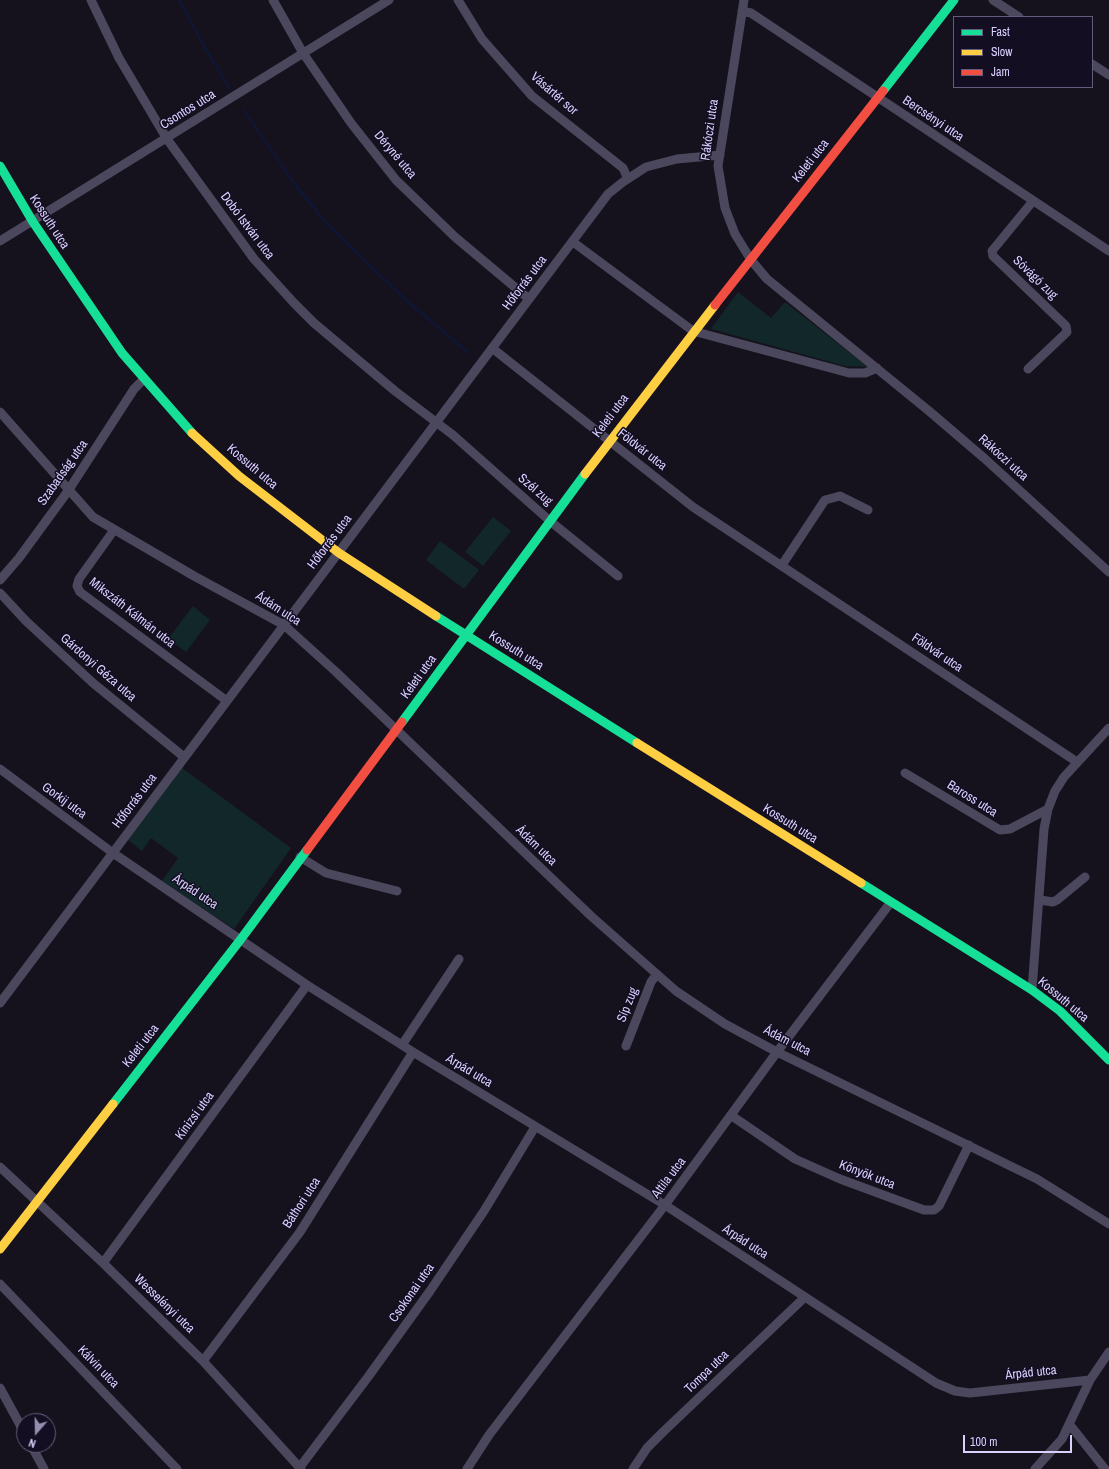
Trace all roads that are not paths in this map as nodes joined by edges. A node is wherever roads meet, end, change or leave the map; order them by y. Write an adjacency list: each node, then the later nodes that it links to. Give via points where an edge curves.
1 (91, 0): 14 (street, Dobó István utca, via 119,58)
2 (273, 0): 10 (street, Déryné utca)
3 (389, 0): 10 (street, Csontos utca)
4 (458, 0): 17 (street, Vásártér sor, via 482,39 532,96 623,168)
5 (744, 0): 8 (street, Rákóczi utca)
6 (954, 0): 13 (street, Keleti utca)
7 (993, 0): 9 (street)
8 (742, 11): 13 (street, Bercsényi utca, via 751,13); 15 (street, Rákóczi utca)
9 (1017, 16)
10 (303, 53): 14 (street, Csontos utca); 24 (street, Déryné utca, via 351,123 396,180 455,237)
11 (1093, 65): 12 (street)
12 (1109, 75)
13 (878, 97): 18 (street, Bercsényi utca); 23 (street, Keleti utca)
14 (167, 139): 19 (street, Csontos utca); 31 (street, Dobó István utca, via 254,259 294,303 319,327)
15 (720, 155): 17 (street, Hőforrás utca, via 659,163 646,167); 23 (street, Rákóczi utca, via 718,166 725,208 735,234)
16 (0, 166): 19 (street, Kossuth utca)
17 (628, 179): 21 (street, Hőforrás utca, via 608,194)
18 (1033, 201): 22 (street, Bercsényi utca); 28 (street, Sóvágó zug, via 992,251 993,256 1066,326 1067,332)
19 (33, 222): 20 (street, Csontos utca); 29 (street, Kossuth utca, via 122,353)
20 (0, 241)
21 (573, 242): 24 (street, Hőforrás utca); 25 (street)
22 (1109, 251)
23 (751, 260): 25 (street, Keleti utca); 27 (street, Rákóczi utca, via 767,279)
24 (529, 299): 26 (street, Hőforrás utca)
25 (693, 332): 27 (street, via 849,373 865,373); 32 (street, Keleti utca)
26 (492, 348): 31 (street, Hőforrás utca); 32 (street, Földvár utca)
27 (877, 368): 39 (street, Rákóczi utca, via 984,458)
28 (1028, 369)
29 (144, 379): 33 (street, Szabadság utca, via 134,390); 37 (street, Kossuth utca, via 187,428 239,476)
30 (0, 412): 33 (street, Ádám utca)
31 (436, 423): 35 (street, Szél zug); 37 (street, Hőforrás utca)
32 (609, 441): 35 (street, Keleti utca); 38 (street, Földvár utca, via 693,507)
33 (68, 491): 36 (street, Ádám utca, via 93,517); 41 (street, Szabadság utca)
34 (868, 510): 38 (street, via 840,496 826,500)
35 (550, 521): 40 (street, Szél zug); 44 (street, Keleti utca)
36 (114, 530): 43 (street, Ádám utca); 45 (street, Mikszáth Kálmán utca, via 79,579 77,586 80,592)
37 (339, 553): 43 (street, Hőforrás utca); 44 (street, Kossuth utca)
38 (782, 565): 49 (street, Földvár utca)
39 (1109, 572)
40 (618, 576)
41 (0, 580)
42 (0, 593): 48 (street, Gárdonyi Géza utca, via 26,621 93,683)
43 (284, 625): 45 (street, Hőforrás utca); 47 (street, Ádám utca)
44 (466, 635): 47 (street, Keleti utca); 58 (street, Kossuth utca)
45 (226, 701): 48 (street, Hőforrás utca)
46 (1109, 728): 49 (street)
47 (396, 730): 54 (street, Keleti utca); 61 (street, Ádám utca, via 591,916)
48 (184, 757): 53 (street, Hőforrás utca)
49 (1077, 762): 52 (street, via 1058,785)
50 (905, 773): 52 (street, Baross utca, via 1000,830 1010,829)
51 (2, 774): 53 (street, Gorkij utca)
52 (1048, 809): 57 (street, via 1044,829)
53 (113, 853): 59 (street, Árpád utca); 64 (street, Hőforrás utca)
54 (300, 857): 56 (street, via 326,874); 59 (street, Keleti utca)
55 (1085, 877): 57 (street, via 1057,900)
56 (397, 891)
57 (1040, 900): 63 (street)
58 (891, 902): 63 (street, Kossuth utca); 68 (street, Attila utca)
59 (241, 939): 62 (street, Árpád utca); 74 (street, Keleti utca)
60 (459, 959): 65 (street)
61 (657, 974): 66 (street, Síp zug, via 651,982); 68 (street, Ádám utca, via 725,1024)
62 (308, 985): 65 (street, Árpád utca); 78 (street, Kinizsi utca)
63 (1032, 990): 69 (street, Kossuth utca, via 1060,1011)
64 (0, 1003)
65 (402, 1045): 67 (street, Árpád utca)
66 (626, 1046)
67 (413, 1052): 71 (street, Árpád utca); 82 (street, Báthori utca, via 300,1232)
68 (777, 1052): 70 (street, Attila utca); 72 (street, Ádám utca)
69 (1109, 1060)
70 (732, 1116): 72 (street, Könyök utca, via 795,1159 840,1179 924,1210 934,1210 939,1206); 75 (street, Attila utca)
71 (535, 1127): 75 (street, Árpád utca); 88 (street, Csokonai utca, via 484,1211 430,1291)
72 (969, 1145): 76 (street, Ádám utca, via 1037,1179)
73 (0, 1167): 74 (street, Wesselényi utca)
74 (36, 1202): 77 (street, Keleti utca); 78 (street, Wesselényi utca)
75 (665, 1205): 80 (street, Árpád utca); 91 (street, Attila utca, via 489,1435)
76 (1109, 1224)
77 (0, 1249)
78 (104, 1263): 82 (street, Wesselényi utca)
79 (0, 1284): 90 (street, Kálvin utca)
80 (805, 1297): 83 (street, Árpád utca, via 936,1382 955,1391 970,1393); 92 (street, Tompa utca, via 658,1437)
81 (1109, 1352): 83 (street)
82 (203, 1361): 88 (street, Wesselényi utca)
83 (1090, 1380): 86 (street)
84 (0, 1388): 85 (street)
85 (16, 1417)
86 (1070, 1426): 93 (street, via 1055,1448); 94 (street)
87 (35, 1453): 89 (street)
88 (300, 1468)
89 (44, 1469)
90 (177, 1469)
91 (466, 1469)
92 (633, 1469)
93 (1035, 1469)
94 (1105, 1469)

